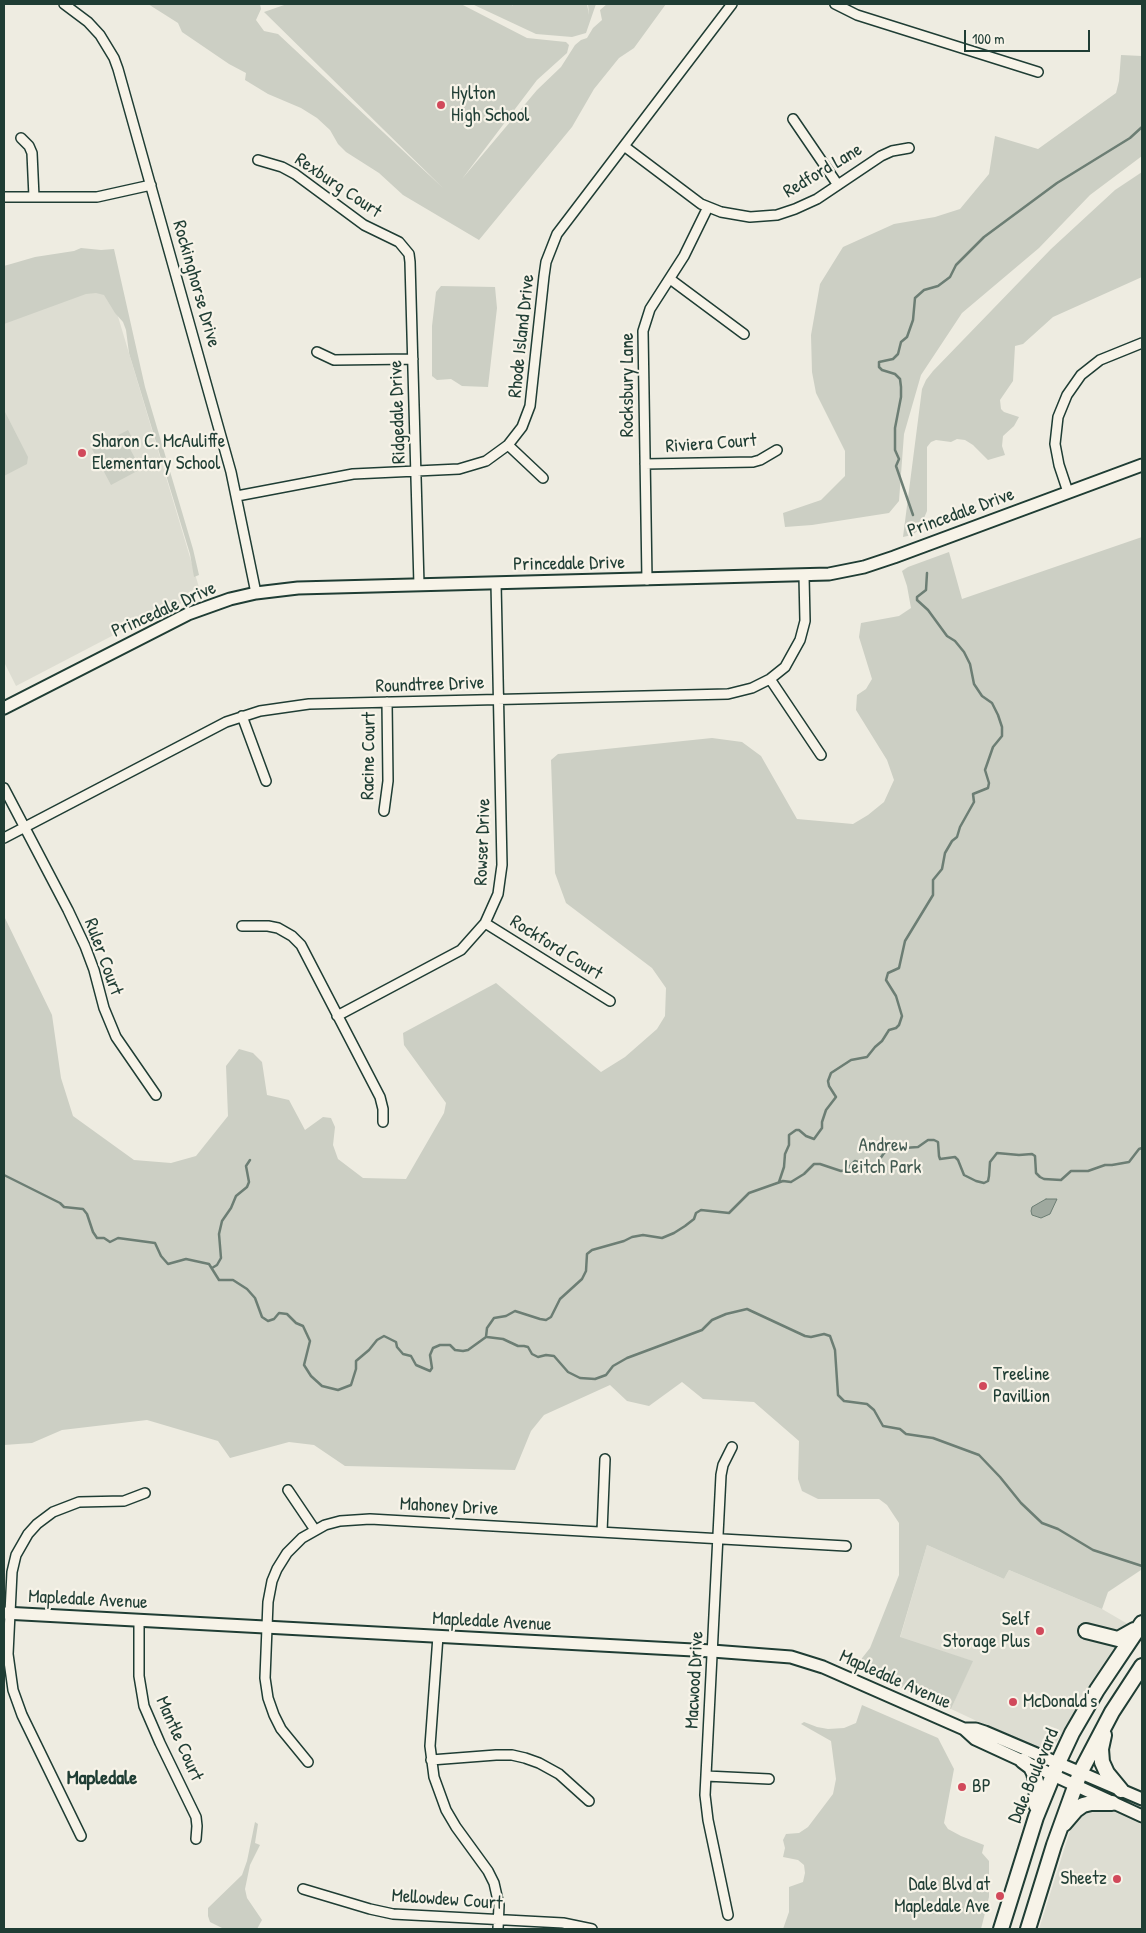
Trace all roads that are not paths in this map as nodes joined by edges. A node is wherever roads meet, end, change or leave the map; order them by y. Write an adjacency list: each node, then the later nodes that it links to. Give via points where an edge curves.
1 (64, 4): 10 (street, Rockinghorse Drive, via 88,22 114,58)
2 (732, 4): 7 (street, Rhode Island Drive)
3 (835, 4): 4 (street, via 857,15)
4 (1038, 72)
5 (793, 119): 11 (street)
6 (22, 138): 13 (street, via 32,153)
7 (624, 146): 14 (street, Redford Lane, via 694,200); 21 (street, Rhode Island Drive, via 557,234 551,248 544,276 530,406 522,427)
8 (909, 148): 11 (street, Redford Lane, via 881,156)
9 (258, 160): 15 (street, Rexburg Court, via 289,170 364,225)
10 (151, 185): 13 (street, via 97,197); 28 (street, Rockinghorse Drive)
11 (838, 185): 14 (street, Redford Lane, via 811,202 771,216 743,217)
12 (4, 197): 13 (street)
13 (34, 197)
14 (708, 207): 16 (street, Rocksbury Lane)
15 (399, 242): 20 (street, Ridgedale Drive, via 410,258)
16 (670, 279): 17 (street); 23 (street, Rocksbury Lane, via 650,309 643,331)
17 (744, 334)
18 (1142, 343): 27 (street, via 1100,360 1081,375 1067,395 1058,417 1055,444)
19 (316, 352): 20 (street, via 334,360)
20 (413, 358): 25 (street, Ridgedale Drive)
21 (508, 445): 25 (street, Rhode Island Drive, via 473,466); 26 (street)
22 (777, 450): 23 (street, Riviera Court, via 753,462)
23 (645, 464): 30 (street, Rocksbury Lane)
24 (1142, 465): 27 (street, Princedale Drive)
25 (416, 471): 28 (street, Rhode Island Drive, via 353,474); 32 (street, Ridgedale Drive)
26 (543, 478)
27 (1068, 492): 29 (street, Princedale Drive, via 864,567)
28 (237, 496): 33 (street, Rockinghorse Drive)
29 (804, 576): 30 (street, Princedale Drive); 34 (street, Roundtree Drive, via 805,614 800,640 784,666)
30 (647, 580): 31 (street, Princedale Drive)
31 (496, 583): 32 (street, Princedale Drive); 35 (street, Rowser Drive)
32 (419, 585): 33 (street, Princedale Drive, via 298,588)
33 (256, 593): 37 (street, Princedale Drive, via 188,614)
34 (770, 679): 35 (street, Roundtree Drive, via 728,694); 39 (street)
35 (498, 699): 36 (street, Roundtree Drive); 45 (street, Rowser Drive, via 502,865 498,894)
36 (387, 702): 38 (street, Roundtree Drive, via 308,704); 42 (street, Racine Court, via 388,781)
37 (4, 708)
38 (242, 716): 40 (street); 43 (street, Roundtree Drive)
39 (821, 755)
40 (266, 781)
41 (4, 788): 43 (street, Ruler Court)
42 (384, 811)
43 (24, 827): 44 (street, Roundtree Drive); 49 (street, Ruler Court, via 85,946 116,1037)
44 (4, 838)
45 (484, 923): 47 (street, Rockford Court); 48 (street, Rowser Drive, via 454,954)
46 (242, 926): 48 (street, via 273,927 296,940)
47 (610, 1001)
48 (337, 1016): 50 (street, via 380,1097)
49 (156, 1095)
50 (383, 1122)
51 (732, 1447): 57 (street, Macwood Drive, via 721,1475)
52 (605, 1459): 56 (street)
53 (288, 1490): 55 (street)
54 (145, 1493): 59 (street, via 124,1501 73,1503 37,1524 14,1560)
55 (315, 1530): 56 (street, Mahoney Drive, via 340,1521 370,1519); 62 (street, Mahoney Drive, via 292,1547 277,1569 269,1593)
56 (602, 1532): 57 (street, Mahoney Drive)
57 (718, 1538): 58 (street, Mahoney Drive); 65 (street, Macwood Drive)
58 (846, 1546)
59 (7, 1613): 60 (street, Mapledale Avenue); 83 (street, via 9,1660 16,1700)
60 (139, 1620): 62 (street, Mapledale Avenue); 84 (street, Mantle Court, via 138,1667 143,1700 196,1817)
61 (1141, 1624): 63 (main road, via 1118,1639); 72 (main road, Dale Boulevard, via 1097,1690)
62 (267, 1627): 64 (street, Mapledale Avenue); 71 (street, Mahoney Drive, via 265,1678 268,1698 281,1729)
63 (1086, 1632)
64 (438, 1636): 65 (street, Mapledale Avenue); 69 (street)
65 (712, 1651): 68 (street, Mapledale Avenue, via 801,1659); 73 (street, Macwood Drive)
66 (1142, 1666): 67 (main road)
67 (1106, 1723): 75 (main road); 76 (main road, via 1102,1762)
68 (964, 1729): 70 (street, Mapledale Avenue, via 975,1739); 72 (street, Mapledale Avenue, via 980,1730)
69 (431, 1760): 78 (street, via 496,1755 525,1758 550,1768); 87 (street, via 446,1810 494,1882)
70 (1023, 1761): 72 (street, Mapledale Avenue); 81 (main road, via 1033,1769 1036,1780)
71 (308, 1762)
72 (1055, 1769): 75 (street, Mapledale Avenue); 81 (main road, Dale Boulevard)
73 (706, 1776): 74 (street); 86 (street, Macwood Drive, via 708,1820)
74 (769, 1779)
75 (1078, 1779): 76 (street); 79 (street); 82 (main road)
76 (1121, 1790): 77 (street)
77 (1142, 1799)
78 (589, 1802)
79 (1112, 1803): 80 (street); 82 (main road, via 1081,1806)
80 (1142, 1816)
81 (1036, 1817): 89 (main road, Dale Boulevard)
82 (1059, 1830): 90 (main road)
83 (81, 1836)
84 (196, 1839)
85 (303, 1889): 87 (street, Mellowdew Court, via 393,1914)
86 (728, 1914)
87 (499, 1925): 88 (street, Mellowdew Court, via 563,1923)
88 (592, 1929)
89 (1001, 1929)
90 (1028, 1929)

